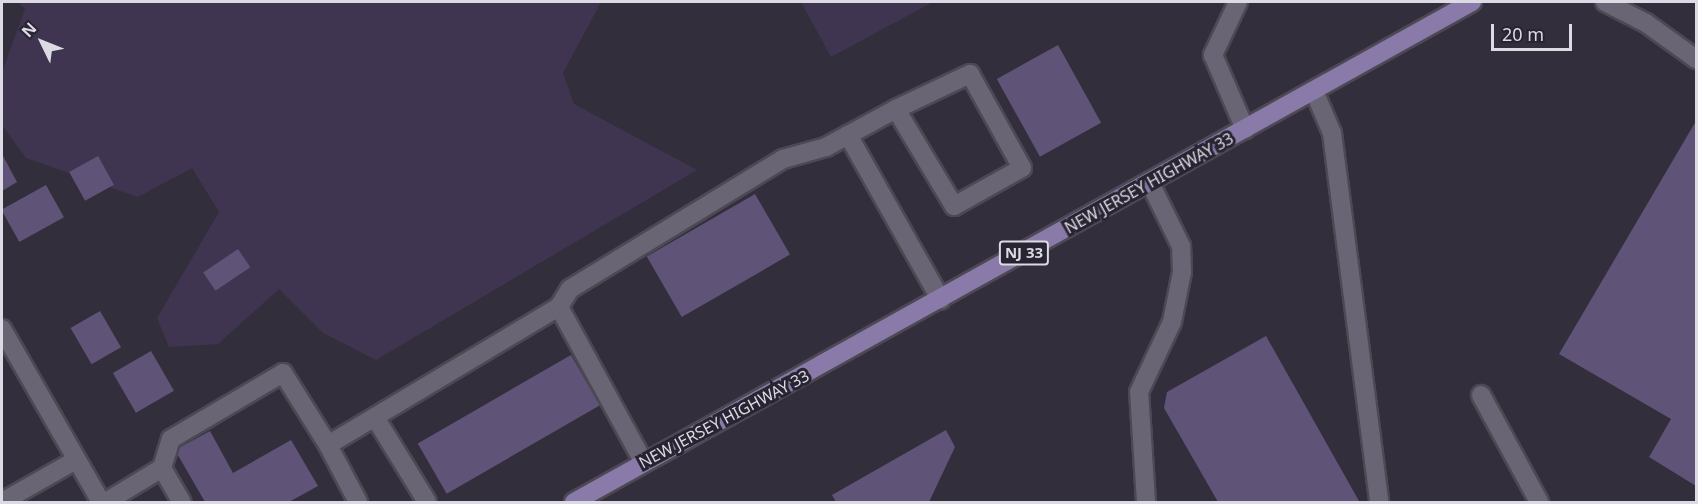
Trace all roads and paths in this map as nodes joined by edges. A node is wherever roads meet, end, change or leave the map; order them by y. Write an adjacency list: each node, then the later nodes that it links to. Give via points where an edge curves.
1 (1255, 2): 5 (street)
2 (1472, 2): 8 (main road, NEW JERSEY HIGHWAY 33 / NJ 33)
3 (1605, 2): 6 (street)
4 (1638, 2): 6 (street)
5 (1235, 8): 10 (street, via 1213,55)
6 (1646, 23): 7 (street)
7 (1696, 59)
8 (1314, 91): 10 (main road, NEW JERSEY HIGHWAY 33 / NJ 33); 30 (street, via 1332,133)
9 (896, 110): 9 (street, via 970,74 1022,168 954,206); 11 (street)
10 (1245, 129): 12 (main road, NEW JERSEY HIGHWAY 33 / NJ 33)
11 (848, 135): 13 (street); 14 (street, via 826,147 783,159 570,289)
12 (1150, 183): 13 (main road, NEW JERSEY HIGHWAY 33 / NJ 33); 22 (street, via 1181,246 1182,272 1172,322 1139,392 1137,407)
13 (941, 300): 20 (main road, NEW JERSEY HIGHWAY 33 / NJ 33, via 726,421)
14 (560, 307): 17 (street); 20 (street)
15 (2, 329): 19 (street)
16 (1480, 395): 31 (street)
17 (376, 419): 18 (street); 28 (street)
18 (328, 445): 21 (street, via 283,373 171,439); 27 (street)
19 (76, 460): 23 (street); 24 (street)
20 (643, 461): 29 (main road, NEW JERSEY HIGHWAY 33 / NJ 33)
21 (162, 468): 25 (street); 26 (street)
22 (1147, 499)
23 (2, 502)
24 (101, 502)
25 (106, 502)
26 (182, 502)
27 (358, 502)
28 (427, 502)
29 (574, 502)
30 (1380, 502)
31 (1539, 502)

